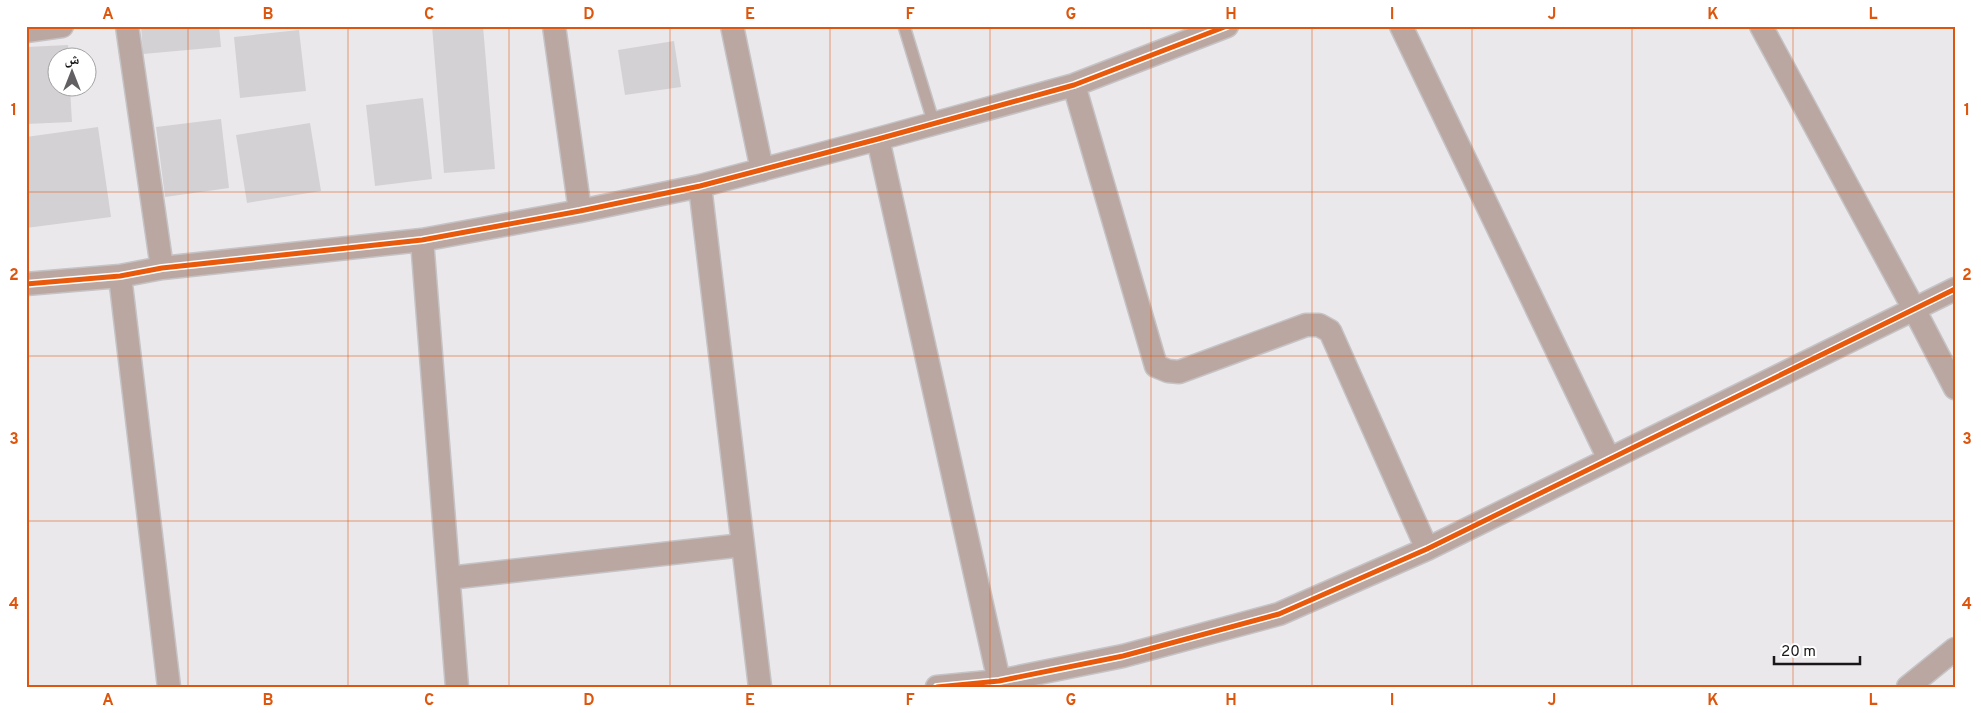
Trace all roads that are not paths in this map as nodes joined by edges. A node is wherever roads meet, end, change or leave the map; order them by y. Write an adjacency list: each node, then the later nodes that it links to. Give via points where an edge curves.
1 (62, 26): 9 (street)
2 (127, 26): 17 (street)
3 (554, 26): 15 (street)
4 (732, 26): 13 (street)
5 (904, 26): 11 (lane)
6 (1227, 26): 10 (street)
7 (1401, 26): 23 (street)
8 (1760, 26): 21 (street)
9 (26, 31)
10 (1074, 85): 11 (street); 25 (street, via 1156,366 1179,372 1306,325 1319,325 1330,331)
11 (934, 124): 12 (street)
12 (878, 139): 13 (street); 28 (street)
13 (762, 170): 14 (street)
14 (700, 186): 15 (street); 24 (street)
15 (580, 211): 16 (street)
16 (422, 240): 17 (street); 26 (street)
17 (162, 268): 18 (street)
18 (120, 276): 19 (street); 29 (street)
19 (26, 284)
20 (1955, 289): 21 (street)
21 (1914, 309): 22 (street); 23 (street)
22 (1955, 388)
23 (1609, 459): 25 (street)
24 (743, 545): 26 (street); 31 (street)
25 (1427, 549): 28 (street, via 1279,614 1123,656)
26 (448, 578): 30 (street)
27 (1955, 649): 33 (street)
28 (998, 681): 32 (street)
29 (169, 687)
30 (457, 687)
31 (760, 687)
32 (937, 687)
33 (1908, 687)

